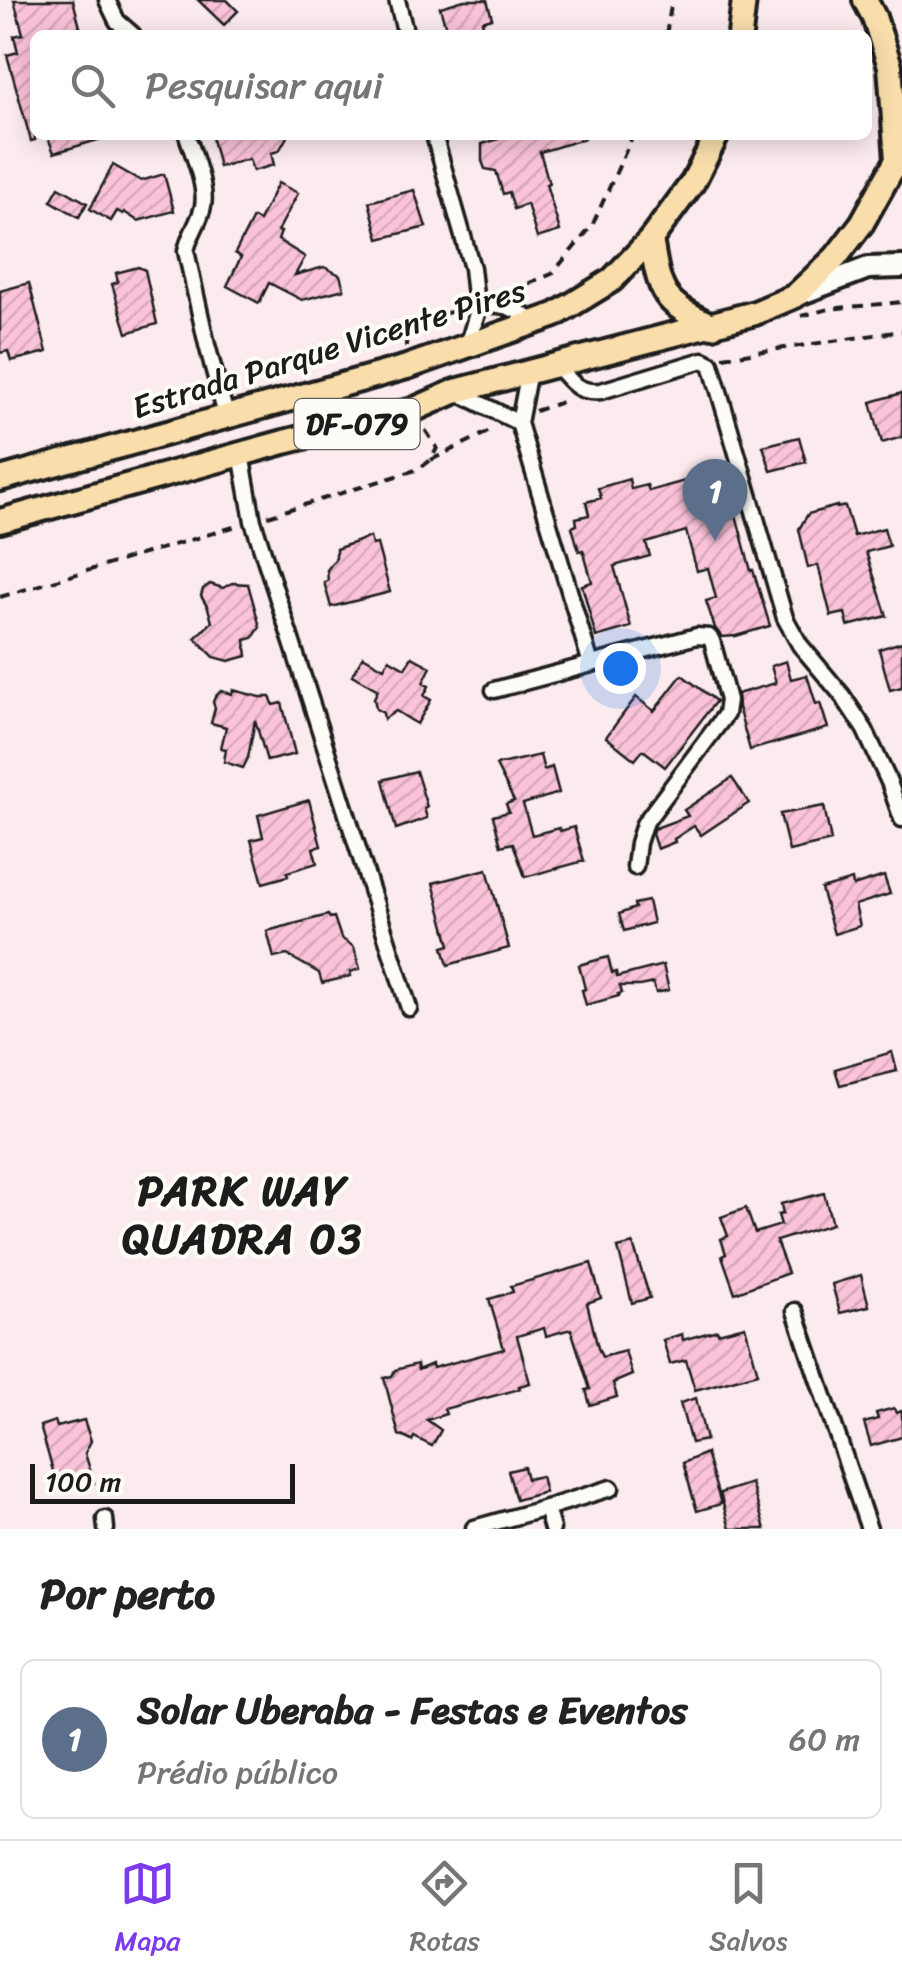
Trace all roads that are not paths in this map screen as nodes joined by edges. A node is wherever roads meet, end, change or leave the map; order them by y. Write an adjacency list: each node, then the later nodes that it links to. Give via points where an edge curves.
1 (107, 0): 5 (street)
2 (397, 0): 6 (street)
3 (865, 0): 11 (main road, DF-079, via 890,66)
4 (748, 3): 7 (main road)
5 (127, 30)
6 (405, 30)
7 (741, 30)
8 (188, 140): 22 (street, via 204,202 186,251)
9 (435, 140): 15 (street)
10 (714, 140): 12 (main road, Estrada Parque Vicente Pires / DF-079)
11 (900, 166): 14 (main road, DF-079, via 836,257)
12 (651, 239): 16 (main road, Estrada Parque Vicente Pires / DF-079, via 612,280); 17 (main road, via 668,300)
13 (902, 267): 14 (main road, via 868,268)
14 (795, 296): 17 (main road, DF-079)
15 (476, 305): 16 (street, via 501,303); 18 (street)
16 (535, 324): 18 (main road, Estrada Parque Vicente Pires / DF-079)
17 (712, 326): 19 (main road, DF-079)
18 (468, 344): 22 (main road, Estrada Parque Vicente Pires / DF-079)
19 (556, 365): 20 (main road, DF-079); 29 (street, via 590,392 704,360 710,364 785,618 865,730)
20 (529, 371): 21 (main road, DF-079); 23 (street)
21 (456, 391): 23 (street); 24 (main road, DF-079, via 413,410)
22 (226, 415): 25 (main road, Estrada Parque Vicente Pires / DF-079)
23 (519, 423): 27 (street)
24 (241, 454): 26 (main road, DF-079); 31 (street, via 253,521)
25 (0, 479)
26 (0, 521)
27 (590, 664): 28 (street); 30 (street, via 708,637 728,700 726,714 644,824)
28 (494, 690)
29 (902, 819)
30 (635, 866)
31 (409, 1008)
32 (795, 1311): 37 (street)
33 (611, 1488): 34 (street)
34 (546, 1508): 35 (street); 36 (street)
35 (474, 1528)
36 (552, 1529)
37 (869, 1529)

